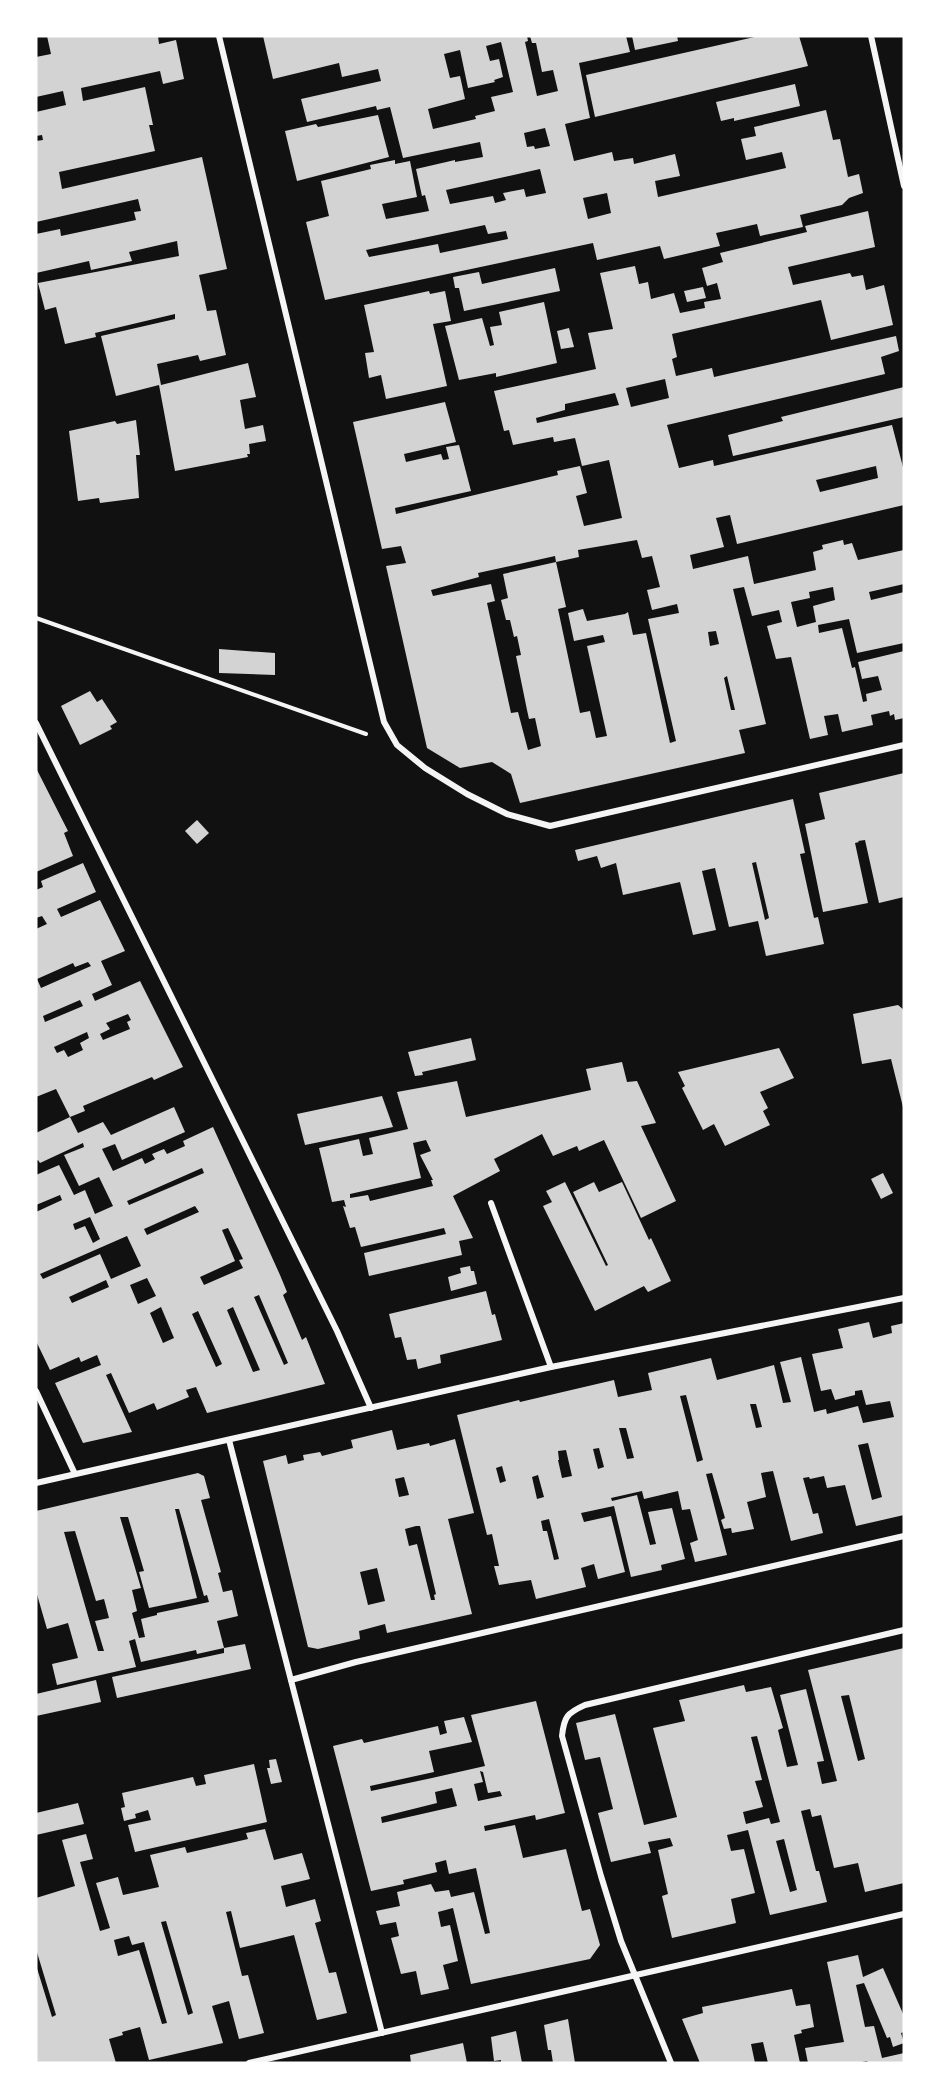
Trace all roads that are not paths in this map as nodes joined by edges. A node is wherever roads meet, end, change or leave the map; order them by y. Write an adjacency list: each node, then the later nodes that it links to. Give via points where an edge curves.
1 (219, 36): 5 (street, via 384,722 396,745 467,794 507,814 550,826)
2 (871, 36): 3 (street)
3 (904, 186)
4 (36, 723): 10 (street, via 338,1331)
5 (904, 745)
6 (491, 1203): 8 (street)
7 (904, 1298): 8 (street)
8 (551, 1367): 10 (street)
9 (36, 1391): 12 (street)
10 (371, 1408): 11 (street)
11 (229, 1440): 12 (street); 16 (street)
12 (75, 1474): 13 (street)
13 (36, 1483)
14 (904, 1536): 16 (street)
15 (904, 1630): 18 (street, via 585,1706 564,1719 562,1736 601,1876)
16 (291, 1680): 19 (street)
17 (904, 1914): 18 (street)
18 (636, 1976): 19 (street); 21 (street)
19 (382, 2033): 20 (street)
20 (249, 2063)
21 (671, 2063)

